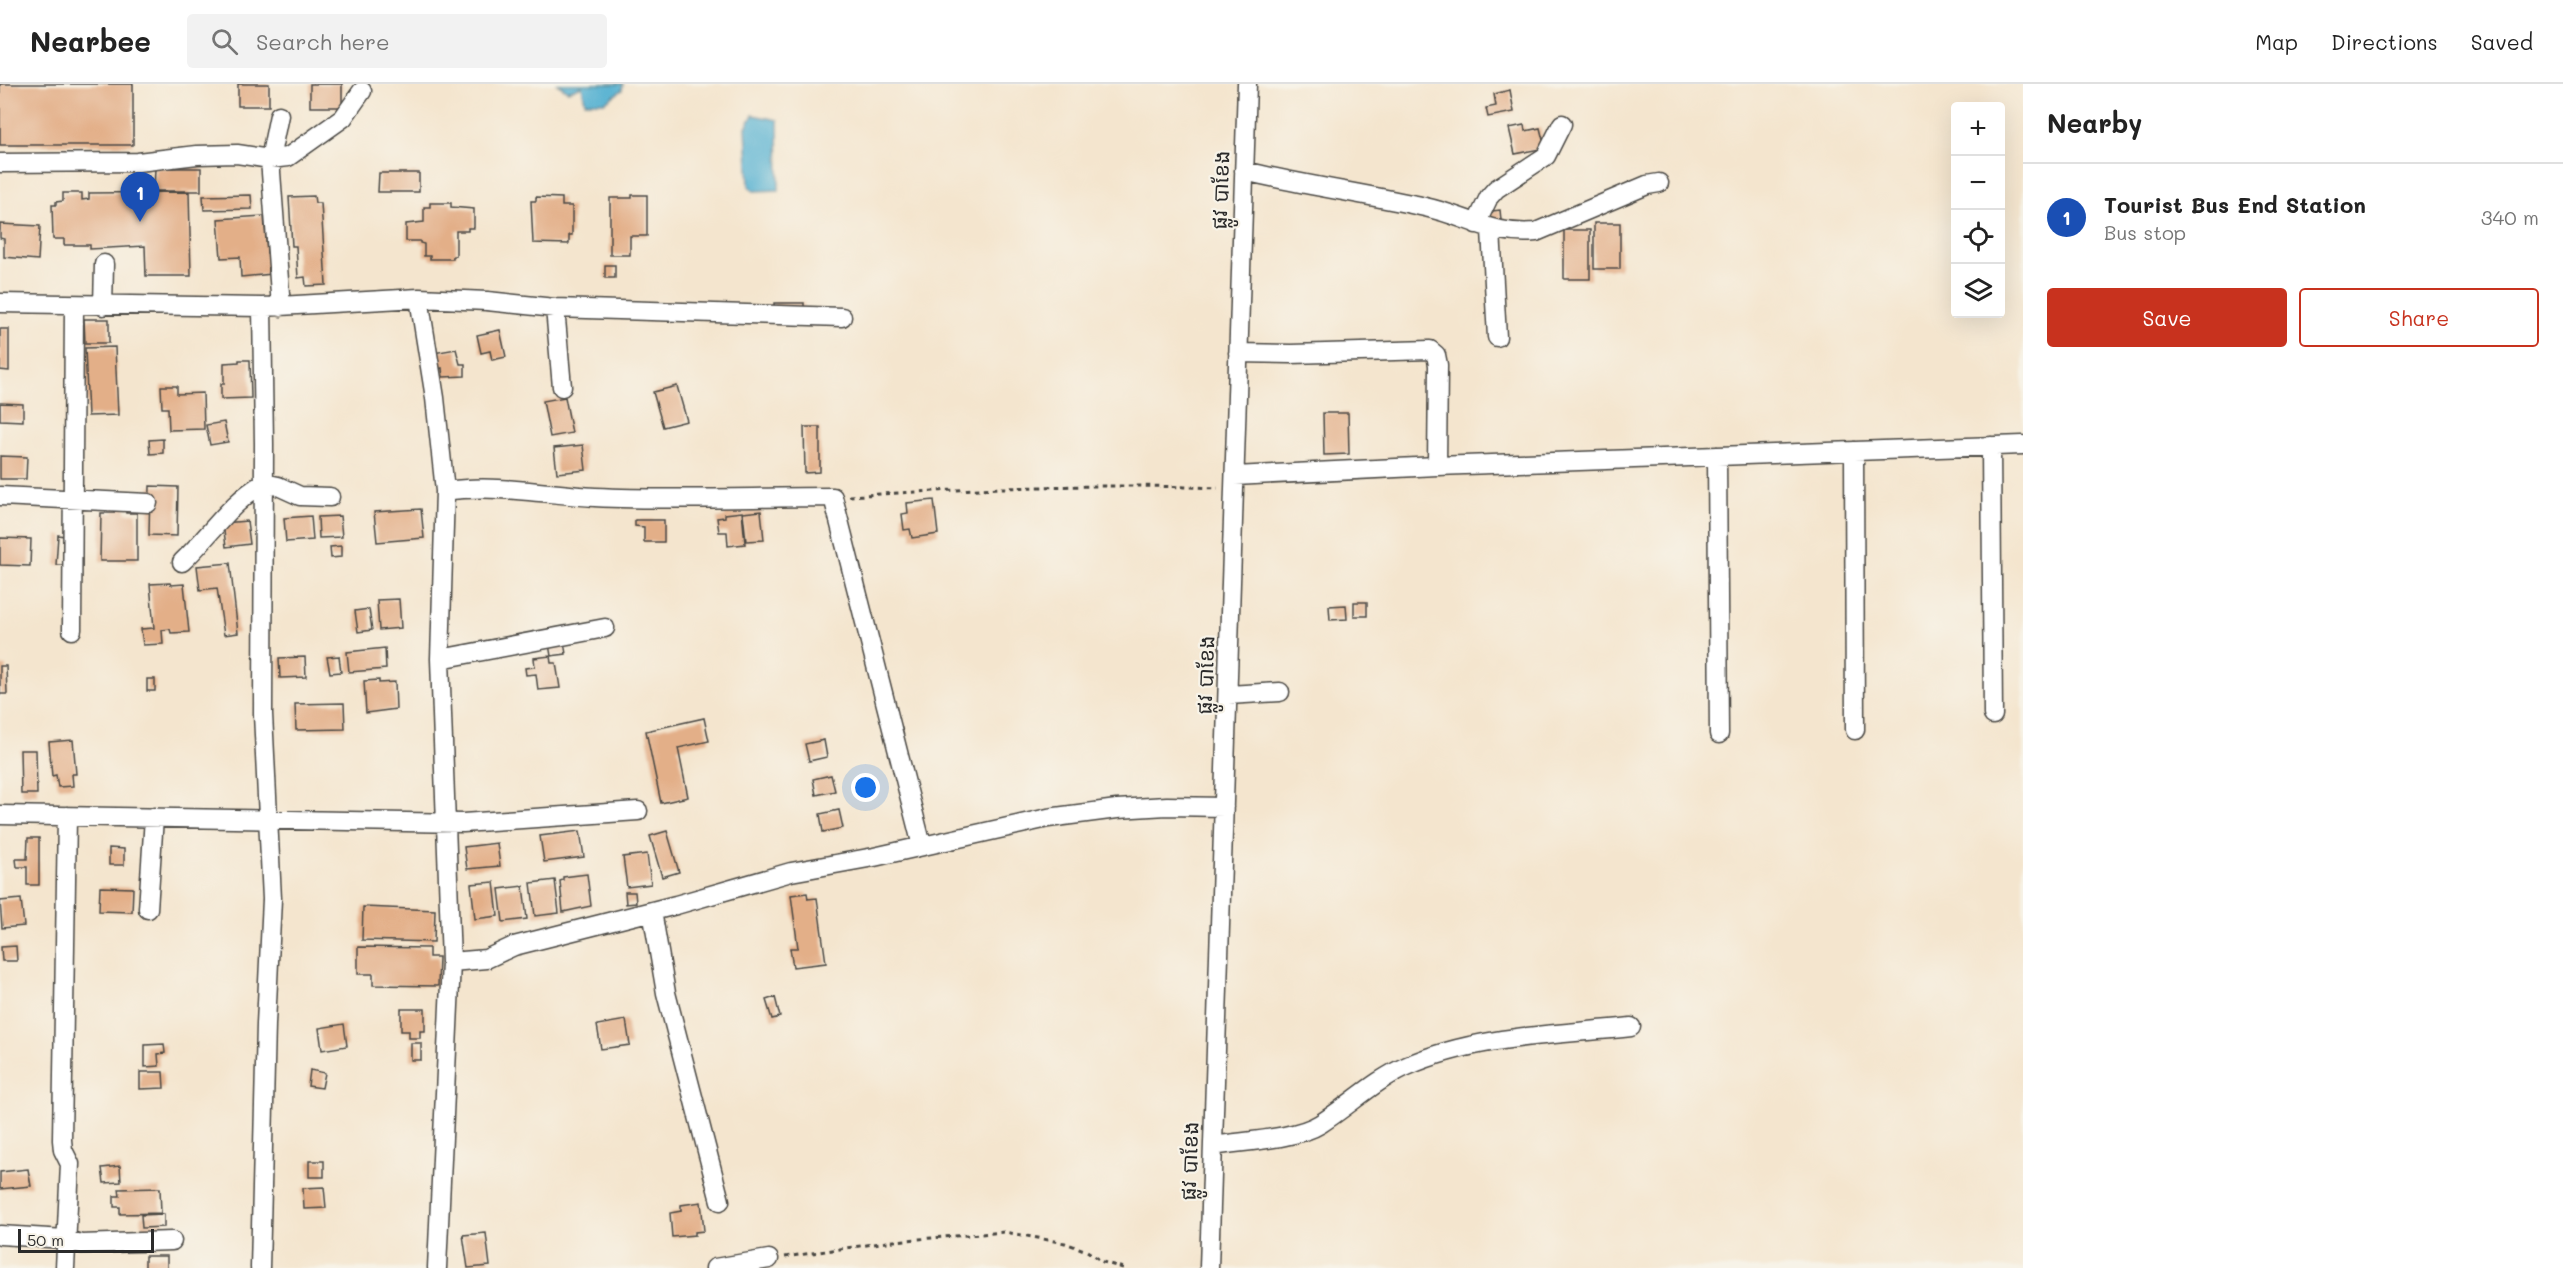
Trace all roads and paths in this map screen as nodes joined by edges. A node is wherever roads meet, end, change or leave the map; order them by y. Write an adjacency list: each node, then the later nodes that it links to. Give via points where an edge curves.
1 (1247, 84): 7 (street, ផ្លូវ បាខែង)
2 (362, 91): 5 (street, via 343,118 288,157)
3 (279, 115): 5 (street)
4 (1562, 124): 9 (street, via 1546,156 1489,196)
5 (270, 159): 6 (street, via 227,154 138,162); 16 (street)
6 (0, 163)
7 (1244, 171): 9 (street, via 1424,207); 20 (street, ផ្លូវ បាខែង)
8 (1659, 183): 9 (street, via 1536,232)
9 (1484, 227): 19 (street)
10 (104, 264): 14 (street)
11 (419, 298): 16 (street); 17 (street); 29 (street)
12 (0, 303): 13 (street)
13 (74, 305): 14 (street); 33 (street)
14 (103, 306): 15 (street)
15 (262, 307): 16 (street); 27 (street)
16 (281, 307)
17 (555, 308): 18 (street); 21 (street)
18 (842, 317)
19 (1497, 337)
20 (1238, 353): 26 (street, via 1430,350 1438,365); 28 (street, ផ្លូវ បាខែង)
21 (562, 387)
22 (2023, 445): 23 (street)
23 (1991, 446): 24 (street); 41 (street)
24 (1854, 451): 25 (street); 42 (street)
25 (1717, 456): 26 (street); 43 (street)
26 (1437, 466): 28 (street)
27 (264, 483): 31 (street, via 300,496); 35 (street, via 238,501); 49 (street, via 263,714)
28 (1234, 483): 32 (path, via 958,489); 40 (street, ផ្លូវ បាខែង)
29 (445, 491): 32 (street, via 500,488 639,498); 38 (street)
30 (0, 496): 33 (street)
31 (330, 497)
32 (833, 497): 51 (street)
33 (71, 500): 34 (street); 37 (street)
34 (148, 503)
35 (182, 562)
36 (605, 628): 38 (street)
37 (72, 630)
38 (440, 659): 50 (street)
39 (1280, 692): 40 (street)
40 (1228, 696): 44 (street, ផ្លូវ បាខែង)
41 (1993, 715)
42 (1855, 730)
43 (1719, 734)
44 (1224, 807): 51 (street, via 1167,806 1083,812); 56 (street, ផ្លូវ បាខែង)
45 (638, 811): 50 (street, via 464,823)
46 (0, 815): 47 (street)
47 (67, 816): 48 (street); 59 (street, via 62,1140 70,1172)
48 (153, 817): 49 (street); 52 (street)
49 (268, 819): 50 (street); 63 (street, via 272,899)
50 (444, 821): 54 (street)
51 (922, 846): 53 (street, via 790,872)
52 (148, 909)
53 (652, 911): 54 (street, via 522,944 486,959); 57 (street, via 666,993)
54 (451, 962): 64 (street)
55 (1631, 1027): 56 (street, via 1481,1043 1408,1066 1369,1087 1319,1125 1301,1132)
56 (1214, 1146): 67 (street, ផ្លូវ បាខែង)
57 (720, 1201)
58 (0, 1235): 59 (street)
59 (65, 1239): 60 (street, via 81,1244); 62 (street)
60 (172, 1241)
61 (769, 1259): 65 (street); 66 (path, via 894,1241 1005,1232 1065,1243)
62 (65, 1268)
63 (260, 1268)
64 (437, 1268)
65 (715, 1268)
66 (1123, 1268)
67 (1209, 1268)

